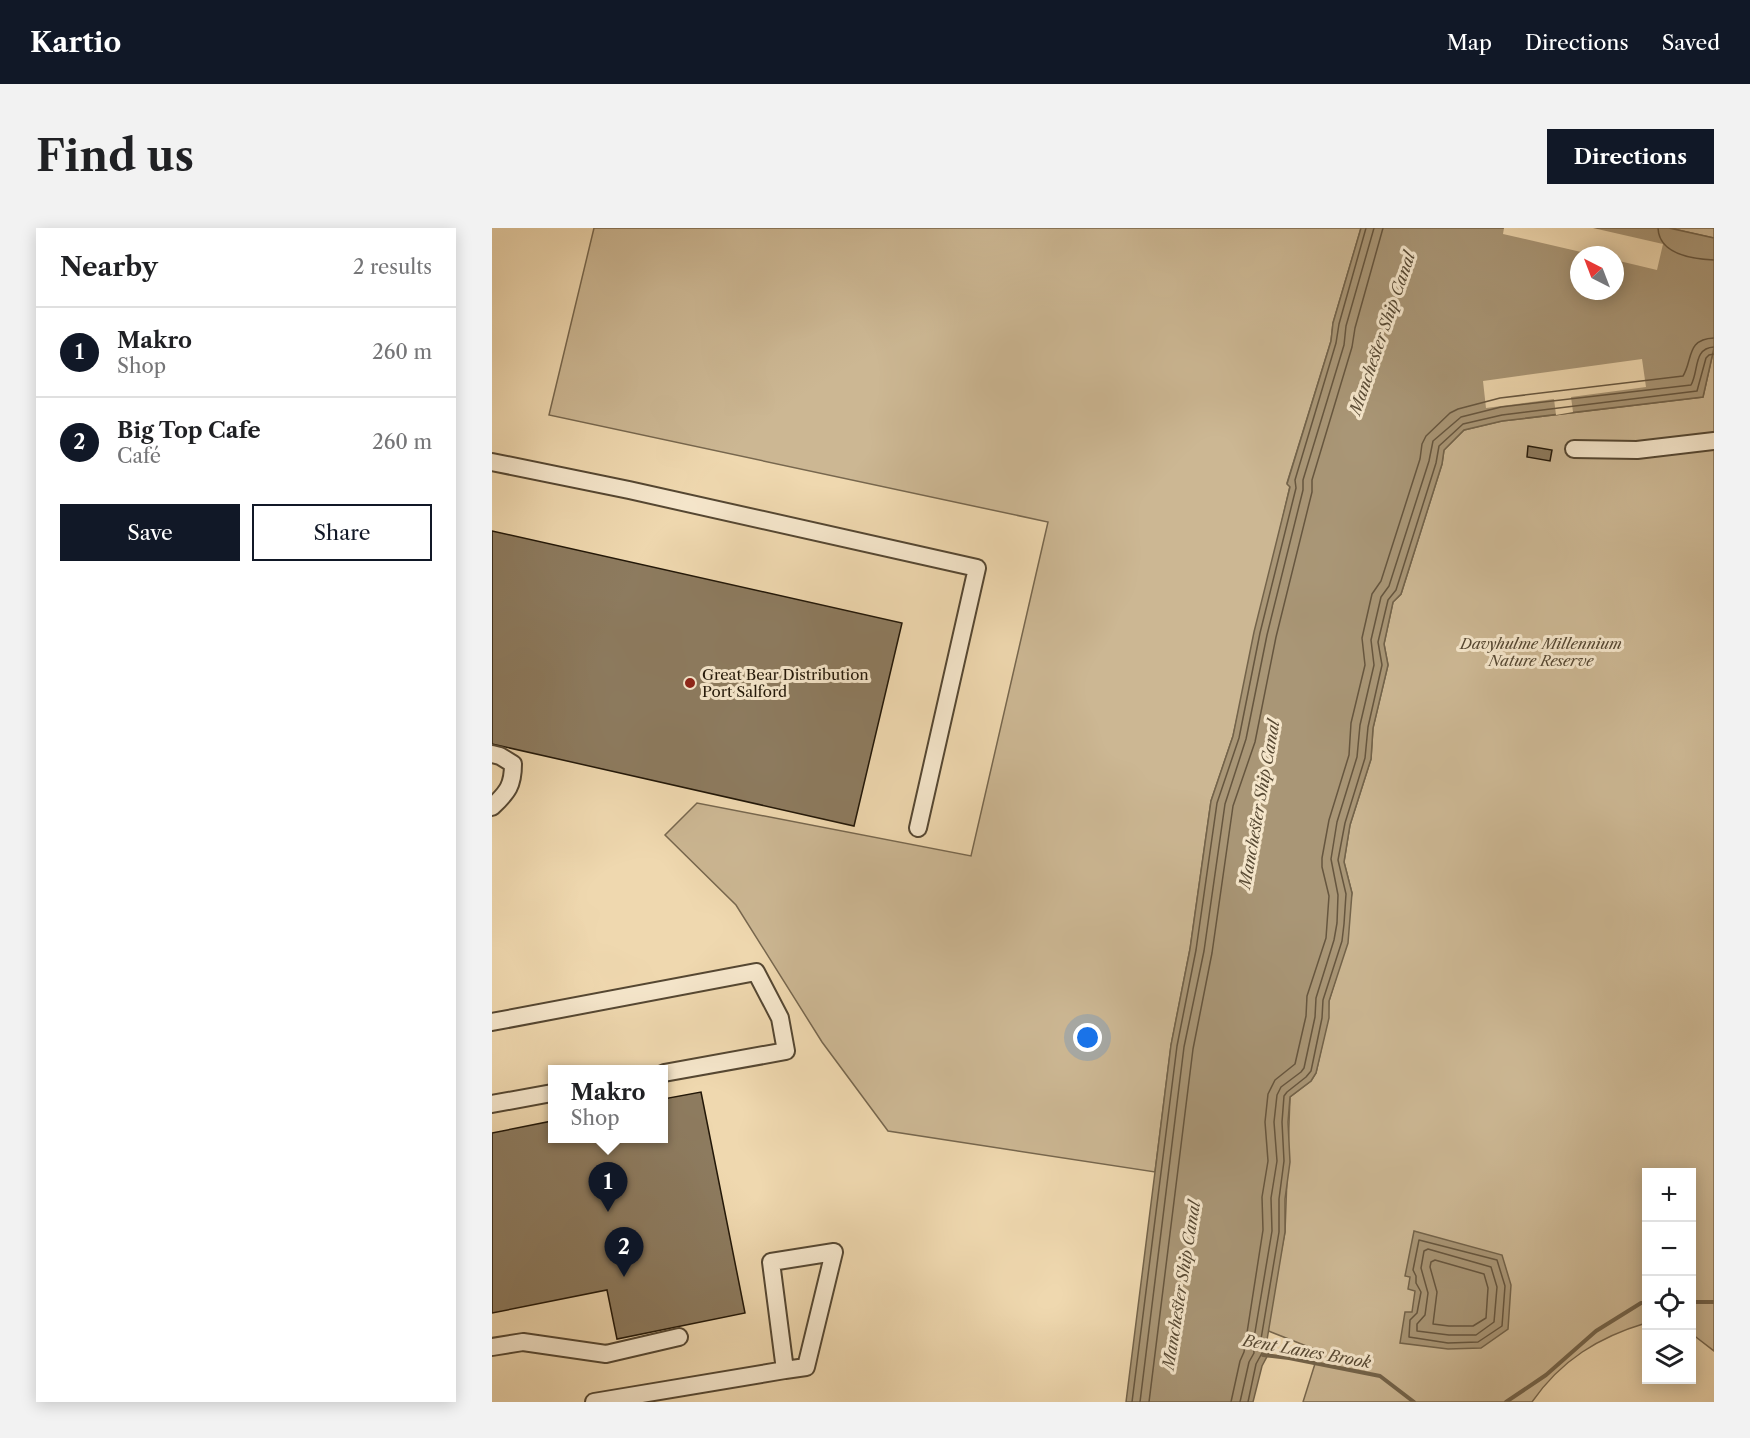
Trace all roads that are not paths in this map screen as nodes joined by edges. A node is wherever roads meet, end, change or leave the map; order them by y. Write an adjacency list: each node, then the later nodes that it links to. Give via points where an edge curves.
1 (1714, 441): 2 (lane, via 1637,450)
2 (1574, 449)
3 (492, 462): 6 (lane, via 977,568)
4 (492, 754): 5 (lane, via 513,764 513,780)
5 (492, 807)
6 (918, 828)
7 (492, 1022): 8 (lane, via 756,972 780,1018 786,1051)
8 (668, 1072)
9 (548, 1094): 10 (lane)
10 (492, 1104)
11 (679, 1337): 12 (lane, via 606,1354 523,1342)
12 (492, 1347)
13 (784, 1370): 13 (lane, via 806,1367 834,1252 771,1262); 14 (lane)
14 (594, 1402)

